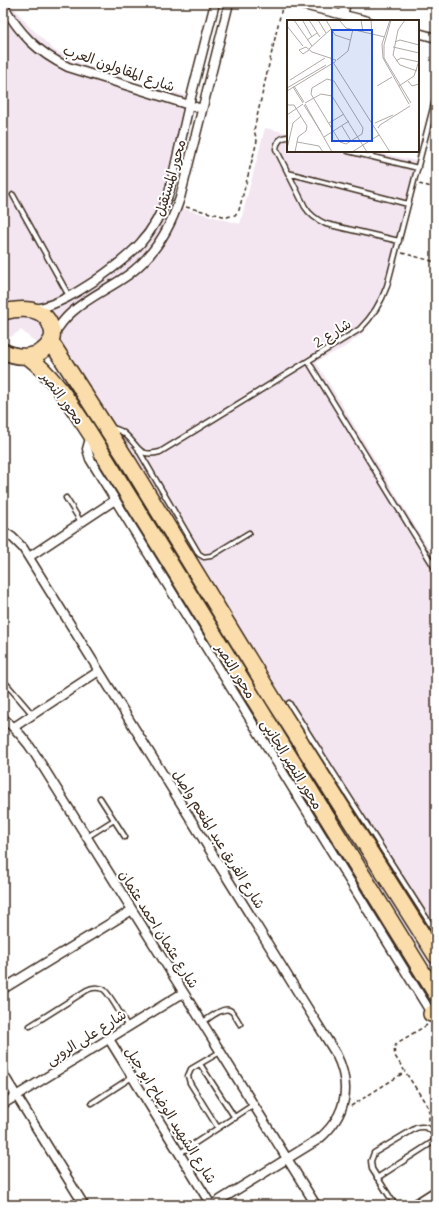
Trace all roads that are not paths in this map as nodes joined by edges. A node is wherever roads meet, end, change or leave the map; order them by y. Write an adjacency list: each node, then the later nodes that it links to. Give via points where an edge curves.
1 (215, 3): 11 (street, محور المستقبل)
2 (229, 3): 12 (street, محور المستقبل)
3 (295, 3): 6 (street)
4 (346, 3): 6 (street)
5 (3, 5): 11 (street, شارع المقاولون العرب, via 25,38 56,62)
6 (343, 15): 7 (street)
7 (364, 20)
8 (419, 33): 9 (street)
9 (436, 37)
10 (436, 96): 15 (lane, شارع 2)
11 (189, 105): 12 (street, شارع المقاولون العرب); 20 (street, محور المستقبل, via 168,193 154,224 140,244 120,263)
12 (202, 109): 23 (street, محور المستقبل, via 178,205 166,232 151,254 128,275 72,311)
13 (287, 137): 16 (lane, via 281,139 276,149)
14 (352, 152): 15 (lane)
15 (418, 168): 18 (lane, شارع 2)
16 (288, 173): 18 (lane); 19 (lane, via 305,207 320,221)
17 (13, 195): 20 (lane)
18 (408, 204): 19 (lane, شارع 2)
19 (399, 241): 26 (lane, شارع 2, via 384,295 368,321 360,329)
20 (70, 297): 22 (street, محور المستقبل, via 56,304)
21 (3, 307): 22 (highway)
22 (18, 311): 23 (highway, محور النصر, via 38,312 47,320 52,330)
23 (52, 339): 25 (highway, via 48,347); 27 (highway, محور النصر)
24 (3, 351): 25 (highway, via 14,356)
25 (27, 356): 28 (highway, محور النصر)
26 (308, 362): 31 (lane, شارع 2, via 160,452 151,453); 38 (lane)
27 (68, 369): 28 (highway); 29 (highway, محور النصر)
28 (52, 378): 30 (highway, محور النصر)
29 (106, 427): 31 (lane, via 124,432); 41 (highway, محور النصر)
30 (91, 435): 33 (street, محور النصر الجانبى, via 88,456); 43 (highway, محور النصر)
31 (138, 449): 36 (lane, via 199,554 204,557 211,556)
32 (66, 498): 34 (lane)
33 (115, 500): 34 (street); 57 (street, محور النصر الجانبى)
34 (81, 522): 37 (street)
35 (3, 531): 37 (street, شارع الفريق عبد المنعم واصل, via 18,542)
36 (249, 533)
37 (29, 557): 39 (street, شارع الفريق عبد المنعم واصل)
38 (436, 570)
39 (99, 670): 44 (street); 75 (street, شارع الفريق عبد المنعم واصل, via 341,1065 346,1088 341,1112 319,1139)
40 (3, 680): 44 (lane)
41 (274, 700): 43 (highway); 53 (highway, محور النصر)
42 (289, 703): 52 (lane)
43 (259, 709): 56 (highway, محور النصر)
44 (33, 714): 46 (street)
45 (3, 718): 46 (street, شارع عثمان احمد عثمان)
46 (14, 727): 49 (street, شارع عثمان احمد عثمان, via 36,754)
47 (100, 798): 48 (lane)
48 (114, 820): 49 (lane); 50 (lane)
49 (87, 837): 51 (street, شارع عثمان احمد عثمان)
50 (125, 837)
51 (132, 910): 54 (street); 55 (street, شارع عثمان احمد عثمان)
52 (436, 933)
53 (436, 956)
54 (3, 989)
55 (183, 993): 58 (street, شارع عثمان احمد عثمان); 61 (street, شارع على الروبى)
56 (436, 994)
57 (435, 1016)
58 (202, 1023): 59 (lane, via 227,1009); 63 (street, شارع عثمان احمد عثمان)
59 (240, 1024)
60 (30, 1026): 61 (lane, via 90,988 101,988 107,993)
61 (128, 1027): 62 (street, شارع على الروبى)
62 (109, 1039): 66 (street, شارع الشهيد الوضاح ابو جبل); 67 (street, شارع على الروبى)
63 (220, 1052): 64 (lane); 70 (street, شارع عثمان احمد عثمان)
64 (200, 1064): 71 (lane); 72 (lane, via 191,1069 188,1079)
65 (3, 1074): 67 (street)
66 (132, 1077): 68 (lane); 74 (street, شارع الشهيد الوضاح ابو جبل)
67 (16, 1096): 69 (street, شارع على الروبى); 78 (street)
68 (92, 1102)
69 (3, 1104)
70 (253, 1105): 71 (lane); 75 (street, شارع عثمان احمد عثمان)
71 (234, 1118): 72 (lane)
72 (218, 1128): 74 (lane)
73 (436, 1139): 76 (lane); 76 (lane, via 431,1130 420,1127 374,1153 371,1165)
74 (180, 1154): 79 (street, شارع الشهيد الوضاح ابو جبل)
75 (287, 1159): 79 (street, شارع الفريق عبد المنعم واصل); 80 (street, شارع عثمان احمد عثمان)
76 (377, 1178): 81 (lane)
77 (436, 1191): 82 (street)
78 (84, 1205)
79 (212, 1205)
80 (316, 1205)
81 (395, 1205)
82 (414, 1205)

